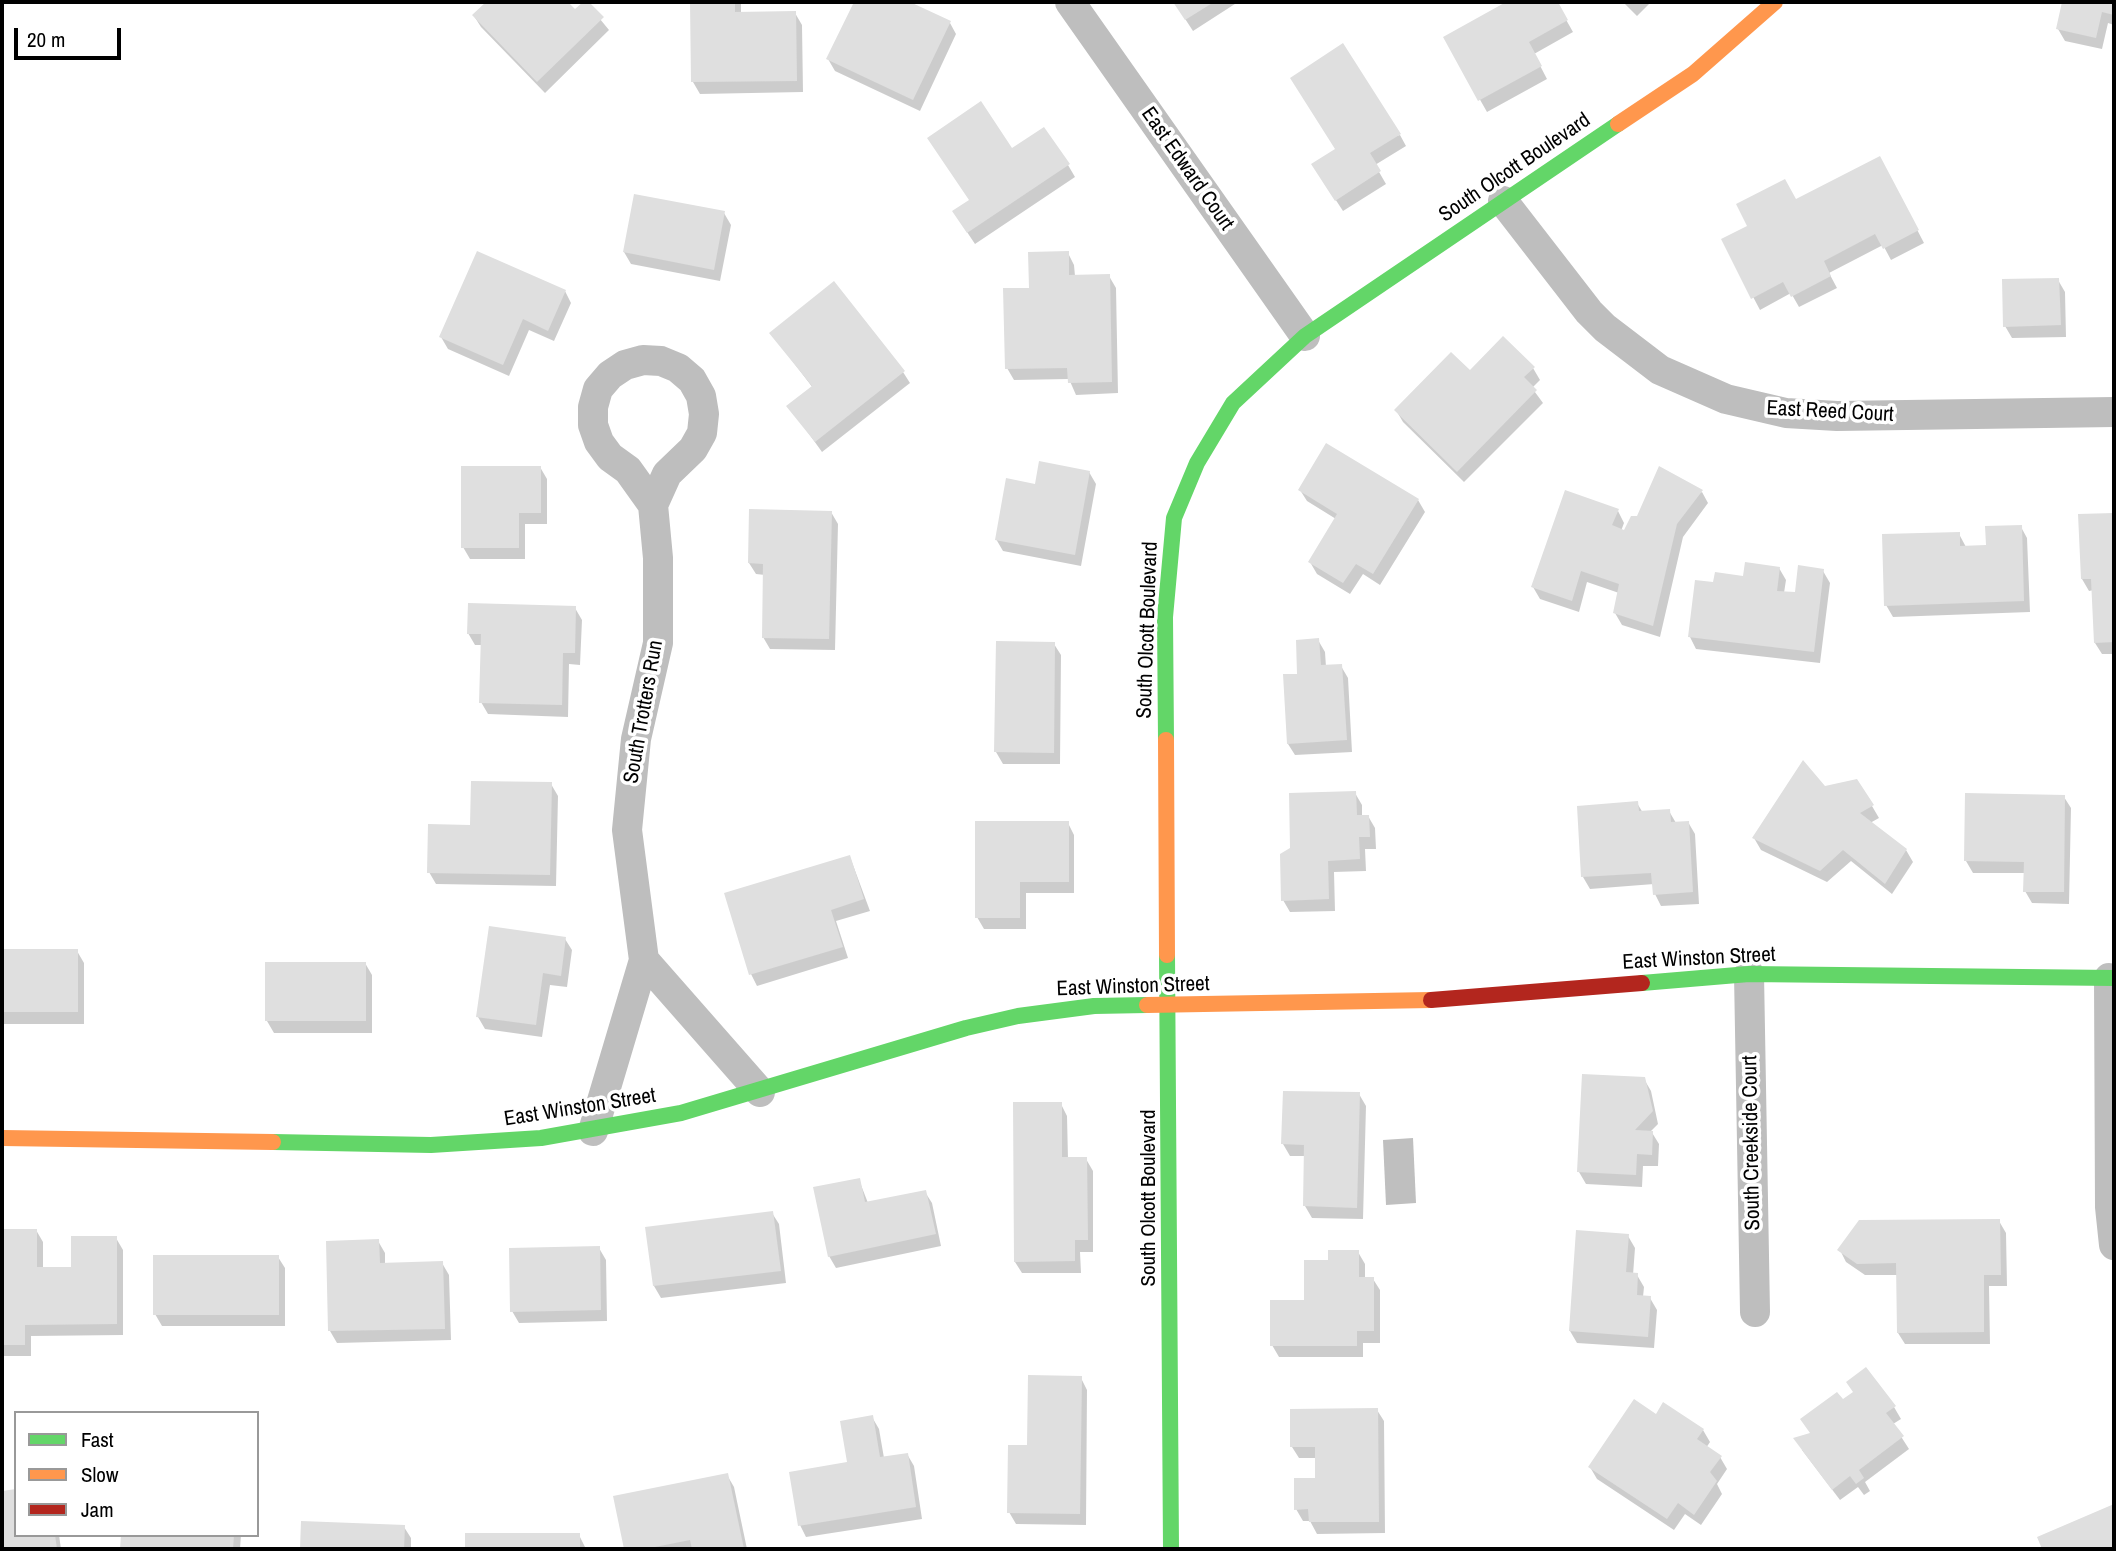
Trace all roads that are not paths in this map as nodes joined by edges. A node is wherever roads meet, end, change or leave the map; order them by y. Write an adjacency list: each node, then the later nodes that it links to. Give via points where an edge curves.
1 (1070, 2): 4 (street, East Edward Court)
2 (1775, 2): 3 (street, South Olcott Boulevard, via 1693,75)
3 (1503, 201): 4 (street, South Olcott Boulevard); 5 (street, East Reed Court, via 1605,328 1660,370 1726,399 1786,413 1836,416)
4 (1305, 335): 10 (street, South Olcott Boulevard, via 1233,403 1197,463 1174,518 1165,617)
5 (2114, 412)
6 (653, 505): 6 (street, South Trotters Run, via 667,474 693,449 702,433 704,414 701,396 685,374 661,361 643,360 625,365 598,389 593,425 610,457 636,479); 7 (street, South Trotters Run, via 658,643 636,739 627,830)
7 (644, 960): 11 (street); 12 (street, South Trotters Run)
8 (1749, 974): 9 (street, East Winston Street); 10 (street, East Winston Street, via 1405,1002); 15 (street, South Creekside Court)
9 (2112, 978): 14 (street, via 2110,1207)
10 (1169, 1005): 11 (street, East Winston Street, via 1094,1006 1018,1016); 16 (street, South Olcott Boulevard)
11 (760, 1092): 12 (street, East Winston Street)
12 (593, 1130): 13 (street, East Winston Street, via 431,1145)
13 (2, 1138)
14 (2114, 1245)
15 (1755, 1312)
16 (1171, 1549)

